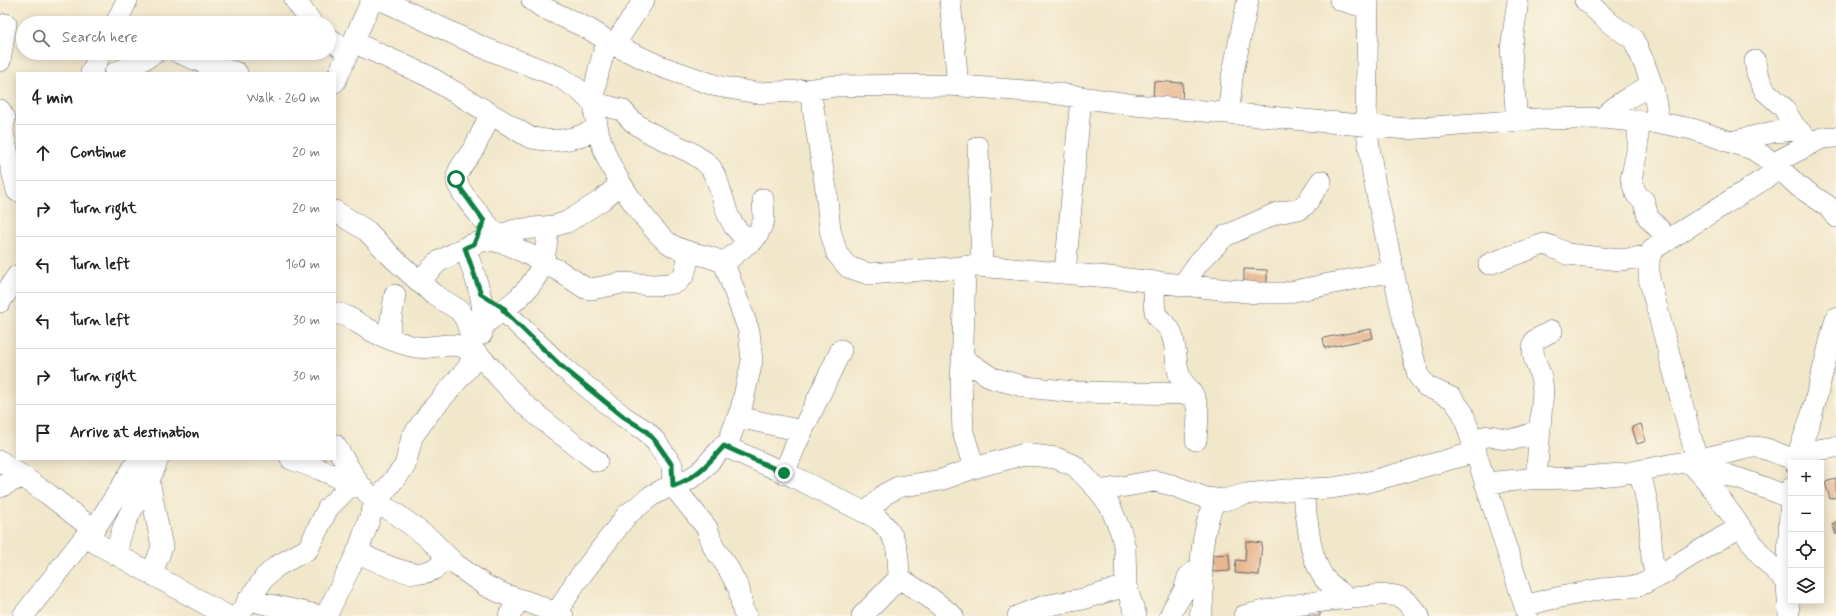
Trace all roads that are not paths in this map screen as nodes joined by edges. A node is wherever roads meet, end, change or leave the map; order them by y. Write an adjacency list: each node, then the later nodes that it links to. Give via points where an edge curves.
1 (127, 0): 13 (street)
2 (295, 0): 14 (street)
3 (372, 0): 18 (street)
4 (382, 0): 34 (street, via 482,47 560,77)
5 (532, 0): 17 (street)
6 (644, 0): 17 (street)
7 (950, 0): 29 (street)
8 (1248, 0): 36 (street, via 1232,77)
9 (1340, 0): 12 (street)
10 (1518, 0): 39 (street, via 1511,49)
11 (1585, 0): 28 (street, via 1632,39)
12 (1368, 4): 42 (street)
13 (119, 16)
14 (307, 16)
15 (10, 24): 22 (street)
16 (336, 41): 18 (street)
17 (611, 43): 30 (street, via 662,67 717,86 756,93); 34 (street, via 595,90)
18 (350, 47): 27 (street); 37 (street, via 428,76)
19 (98, 60): 24 (street)
20 (143, 60): 25 (street)
21 (197, 60): 26 (street)
22 (0, 61)
23 (1755, 61): 44 (street, via 1760,83 1765,91 1782,107)
24 (92, 72)
25 (117, 72)
26 (234, 72)
27 (336, 80)
28 (1652, 85): 38 (street, via 1613,107); 41 (street)
29 (958, 86): 30 (street, via 835,86); 31 (street)
30 (810, 89): 65 (street, via 830,230 837,254 848,267 870,274)
31 (1081, 97): 36 (street, via 1135,105); 67 (street)
32 (0, 100): 33 (street)
33 (16, 104)
34 (595, 104): 43 (street); 59 (street, via 622,110 633,122 650,133 704,161 717,180 734,226)
35 (0, 110): 48 (street, via 5,118 3,129)
36 (1229, 113): 42 (street)
37 (490, 114): 43 (street, via 529,137 546,141 562,142); 57 (street, via 456,179)
38 (1603, 118): 39 (street); 40 (street)
39 (1517, 120): 42 (street, via 1407,129)
40 (1638, 121): 41 (street); 58 (street, via 1638,147 1631,175 1632,183 1636,194 1644,201 1648,217)
41 (1659, 123): 46 (street, via 1692,129)
42 (1366, 125): 66 (street, via 1374,180)
43 (598, 129): 51 (street, via 602,148)
44 (1805, 137): 45 (street); 46 (street, via 1773,132); 49 (street)
45 (1836, 137)
46 (1731, 143): 49 (street, via 1752,149)
47 (978, 147): 65 (street)
48 (10, 160): 52 (street)
49 (1777, 166): 55 (street, via 1798,186 1828,206); 58 (street)
50 (1322, 181): 71 (street, via 1306,204 1299,209 1278,213 1225,236 1199,262)
51 (620, 184): 56 (street, via 580,215 568,222); 60 (street, via 654,230 671,244)
52 (16, 187)
53 (763, 199): 59 (street, via 764,220)
54 (336, 212): 69 (street, via 367,231 394,260)
55 (1836, 217)
56 (548, 227): 57 (street); 62 (street)
57 (481, 237): 62 (street, via 507,244); 69 (street, via 438,262); 76 (street, via 481,294)
58 (1669, 240): 61 (street, via 1652,250)
59 (753, 241): 63 (street)
60 (690, 252): 62 (street, via 684,275 677,282 669,284 622,283 585,288); 63 (street, via 716,258)
61 (1650, 256): 64 (street, via 1620,260 1566,254 1544,244); 98 (street, via 1649,278)
62 (542, 262): 76 (street, via 531,284)
63 (724, 263): 84 (street, via 750,338 752,361)
64 (1489, 264)
65 (973, 266): 67 (street); 82 (street)
66 (1393, 271): 71 (street, via 1285,293); 90 (street, via 1418,375 1426,386 1452,398 1463,413)
67 (1065, 273): 70 (street)
68 (16, 278): 73 (street)
69 (419, 281): 75 (street)
70 (1155, 282): 71 (street); 83 (street, via 1156,315 1172,334 1181,379)
71 (1182, 286)
72 (395, 295): 79 (street)
73 (0, 302)
74 (336, 313): 79 (street)
75 (461, 314): 76 (street); 81 (street, via 466,320)
76 (497, 318): 81 (street); 106 (street, via 646,431 672,465)
77 (1836, 318): 92 (street, via 1812,414)
78 (1552, 331): 85 (street, via 1535,340 1532,348 1543,390)
79 (388, 338): 81 (street, via 420,348 454,346)
80 (841, 350): 86 (street)
81 (475, 353): 97 (street, via 521,401 562,436); 110 (street, via 468,368 418,426 405,466 383,493)
82 (962, 358): 83 (street, via 992,378 1026,387 1074,392); 99 (street, via 963,432)
83 (1192, 394): 87 (street, via 1198,414)
84 (738, 417): 86 (street); 88 (street)
85 (1540, 429): 90 (street, via 1515,439 1488,435); 103 (street)
86 (802, 432): 101 (street)
87 (1196, 440)
88 (724, 446): 101 (street); 106 (street, via 700,473)
89 (336, 447): 110 (street)
90 (1475, 447): 105 (street); 108 (street, via 1368,482 1332,488)
91 (1836, 447): 92 (street)
92 (1796, 458): 98 (street, via 1788,458 1759,447)
93 (138, 460): 116 (street)
94 (158, 460): 104 (street)
95 (294, 460): 110 (street, via 319,469)
96 (0, 461): 102 (street)
97 (597, 461)
98 (1694, 463): 100 (street); 111 (street); 114 (street)
99 (974, 468): 109 (street, via 1024,454 1056,458 1076,466); 113 (street, via 941,480 898,487 885,494)
100 (1639, 471): 103 (street); 123 (street, via 1646,499 1651,559)
101 (784, 473): 113 (street)
102 (23, 476): 107 (street); 116 (street)
103 (1536, 479): 105 (street)
104 (149, 481): 118 (street, via 126,519 120,534); 122 (street, via 162,547)
105 (1485, 483): 131 (street)
106 (673, 486): 132 (street, via 651,496 627,516 576,583); 137 (street, via 707,528 714,548 739,589 743,611)
107 (0, 487)
108 (1301, 489): 112 (street, via 1246,494 1224,500); 121 (street, via 1306,505 1309,540)
109 (1099, 491): 112 (street, via 1154,481); 126 (street, via 1110,506 1122,532)
110 (364, 492): 117 (street, via 372,511); 119 (street, via 431,540); 129 (street, via 328,508 308,549 277,566 265,577)
111 (1788, 497)
112 (1215, 499): 120 (street, via 1204,533)
113 (866, 513): 124 (street, via 887,527 895,539)
114 (1740, 527): 123 (street); 125 (street, via 1763,558)
115 (1789, 532): 125 (street)
116 (89, 534): 118 (street); 133 (street)
117 (357, 552): 119 (street, via 413,573 433,570); 136 (street)
118 (117, 555): 122 (street)
119 (448, 557): 130 (street)
120 (1202, 568): 142 (street, via 1188,577 1184,591); 143 (street, via 1203,603)
121 (1320, 569): 127 (street, via 1325,579); 128 (street)
122 (152, 573): 134 (street)
123 (1657, 577): 131 (street, via 1638,586 1601,589)
124 (898, 578): 138 (street); 139 (street)
125 (1787, 582): 146 (street)
126 (1126, 586): 140 (street, via 1084,599 1044,606); 141 (street)
127 (1347, 598): 128 (street); 145 (street, via 1398,596)
128 (1326, 601): 144 (street, via 1283,606)
129 (243, 608): 135 (street)
130 (514, 608): 132 (street)
131 (1526, 611)
132 (560, 615)
133 (24, 616)
134 (227, 616)
135 (321, 616)
136 (326, 616)
137 (747, 616)
138 (862, 616)
139 (953, 616)
140 (1018, 616)
141 (1136, 616)
142 (1170, 616)
143 (1200, 616)
144 (1244, 616)
145 (1419, 616)
146 (1789, 616)

